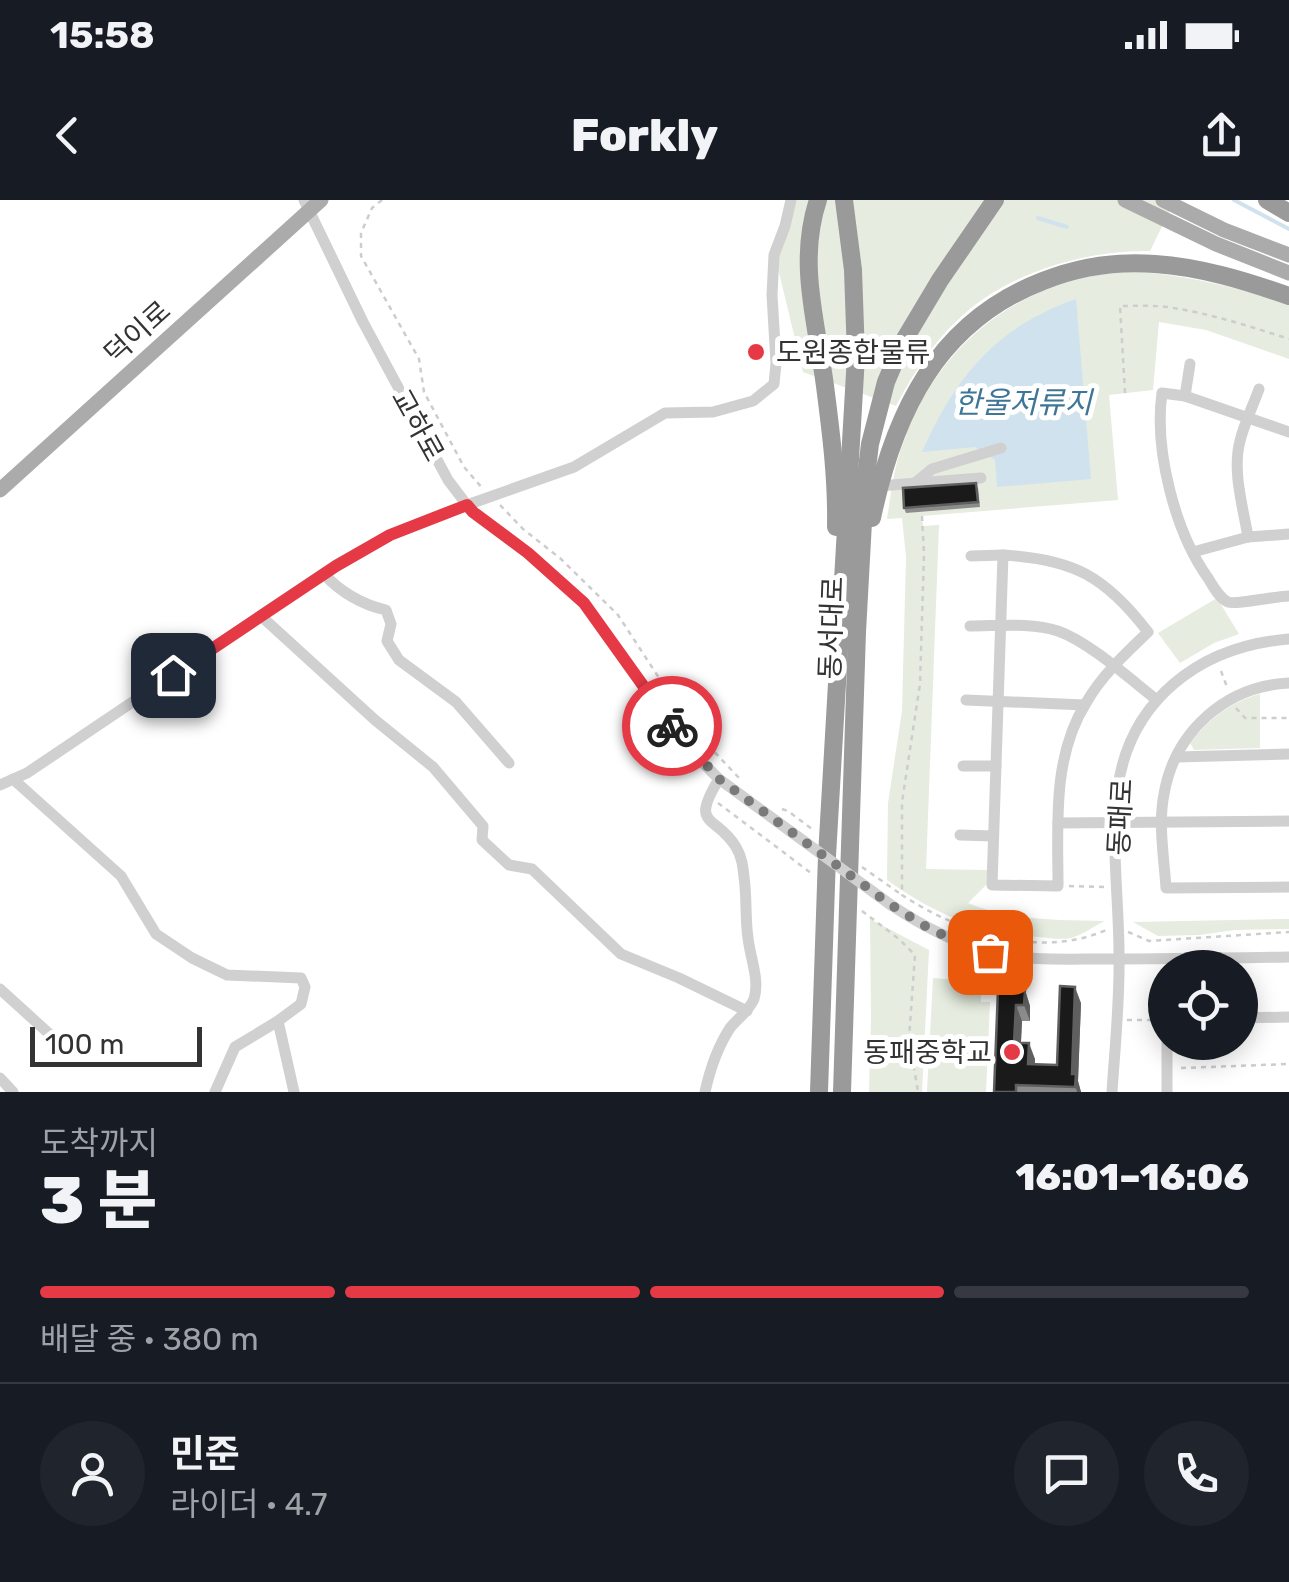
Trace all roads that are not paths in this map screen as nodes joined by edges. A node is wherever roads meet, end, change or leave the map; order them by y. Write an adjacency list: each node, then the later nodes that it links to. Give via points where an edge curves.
1 (321, 200): 9 (main road, 덕이로)
2 (791, 200): 24 (street, via 774,255 774,384 753,402 665,413 574,467)
3 (818, 200): 44 (highway, via 808,287 825,383 836,519)
4 (844, 200): 44 (highway, 동서대로, via 856,356)
5 (995, 200): 35 (highway, 동서대로, via 916,318 886,382 865,485)
6 (1125, 200): 12 (main road)
7 (1163, 200): 11 (main road)
8 (1268, 200): 10 (highway)
9 (306, 206): 23 (main road, 덕이로); 24 (street, 교하로)
10 (1289, 214)
11 (1289, 256)
12 (1289, 273)
13 (1289, 296): 22 (highway, via 1200,270 1152,264 1098,266 1030,286 978,318 932,364 899,424)
14 (1190, 364): 16 (street)
15 (1258, 388): 17 (street)
16 (1185, 396): 17 (street); 27 (street, via 1162,393 1160,408 1174,507)
17 (1249, 418): 18 (street); 26 (street, via 1237,456)
18 (1289, 432)
19 (1002, 448): 21 (street, via 932,469)
20 (981, 478): 21 (street)
21 (915, 483): 22 (street)
22 (879, 486): 35 (highway)
23 (0, 490)
24 (467, 505): 30 (street, via 390,535); 50 (street, 교하로, via 584,603 668,722)
25 (1289, 534): 26 (street)
26 (1248, 536): 27 (street)
27 (1193, 552): 31 (street, via 1224,600)
28 (1003, 555): 29 (street); 34 (street); 37 (street, via 1080,570 1123,602 1148,632)
29 (971, 556)
30 (324, 574): 32 (street); 46 (street, via 386,610 392,624 388,641 399,660 456,702)
31 (1289, 596)
32 (261, 616): 49 (street); 62 (street, via 433,767 483,826 482,840 509,865 532,868 621,954)
33 (970, 626): 34 (street)
34 (1000, 626): 37 (street, via 1056,630); 41 (street)
35 (858, 632): 74 (highway, 동서대로)
36 (1289, 639): 40 (street, 동패로, via 1214,657)
37 (1113, 666): 40 (street); 42 (street)
38 (1289, 683): 45 (street, via 1227,700 1197,724)
39 (966, 700): 41 (street)
40 (1157, 700): 55 (street, 동패로, via 1124,760)
41 (998, 701): 42 (street); 48 (street)
42 (1084, 705): 54 (street, via 1065,754)
43 (1289, 754): 45 (street)
44 (832, 756): 73 (highway, 동서대로)
45 (1176, 756): 53 (street)
46 (509, 763)
47 (963, 766): 48 (street)
48 (996, 766): 57 (street)
49 (13, 779): 51 (street); 65 (street, via 121,876 156,934 227,975 301,978 301,1004)
50 (719, 779): 60 (street, 교하로, bridge, via 933,931 990,952); 62 (street, via 705,811 741,858 756,983)
51 (0, 785)
52 (1289, 821): 53 (street)
53 (1162, 822): 55 (street); 58 (street, via 1166,888)
54 (1058, 823): 55 (street); 57 (street, via 1058,886 992,885)
55 (1116, 823): 60 (street, 동패로)
56 (960, 836): 57 (street)
57 (994, 836)
58 (1289, 887)
59 (1289, 957): 60 (street, 교하로)
60 (1119, 959): 75 (street, 동패로)
61 (0, 990): 66 (street)
62 (747, 1011): 72 (street, via 718,1048)
63 (1289, 1017): 64 (street)
64 (1258, 1018)
65 (278, 1022): 70 (street, via 235,1047); 71 (street)
66 (56, 1040)
67 (1167, 1060): 76 (street)
68 (0, 1078): 69 (street)
69 (13, 1092)
70 (215, 1092)
71 (294, 1092)
72 (704, 1092)
73 (819, 1092)
74 (843, 1092)
75 (1112, 1092)
76 (1167, 1092)

